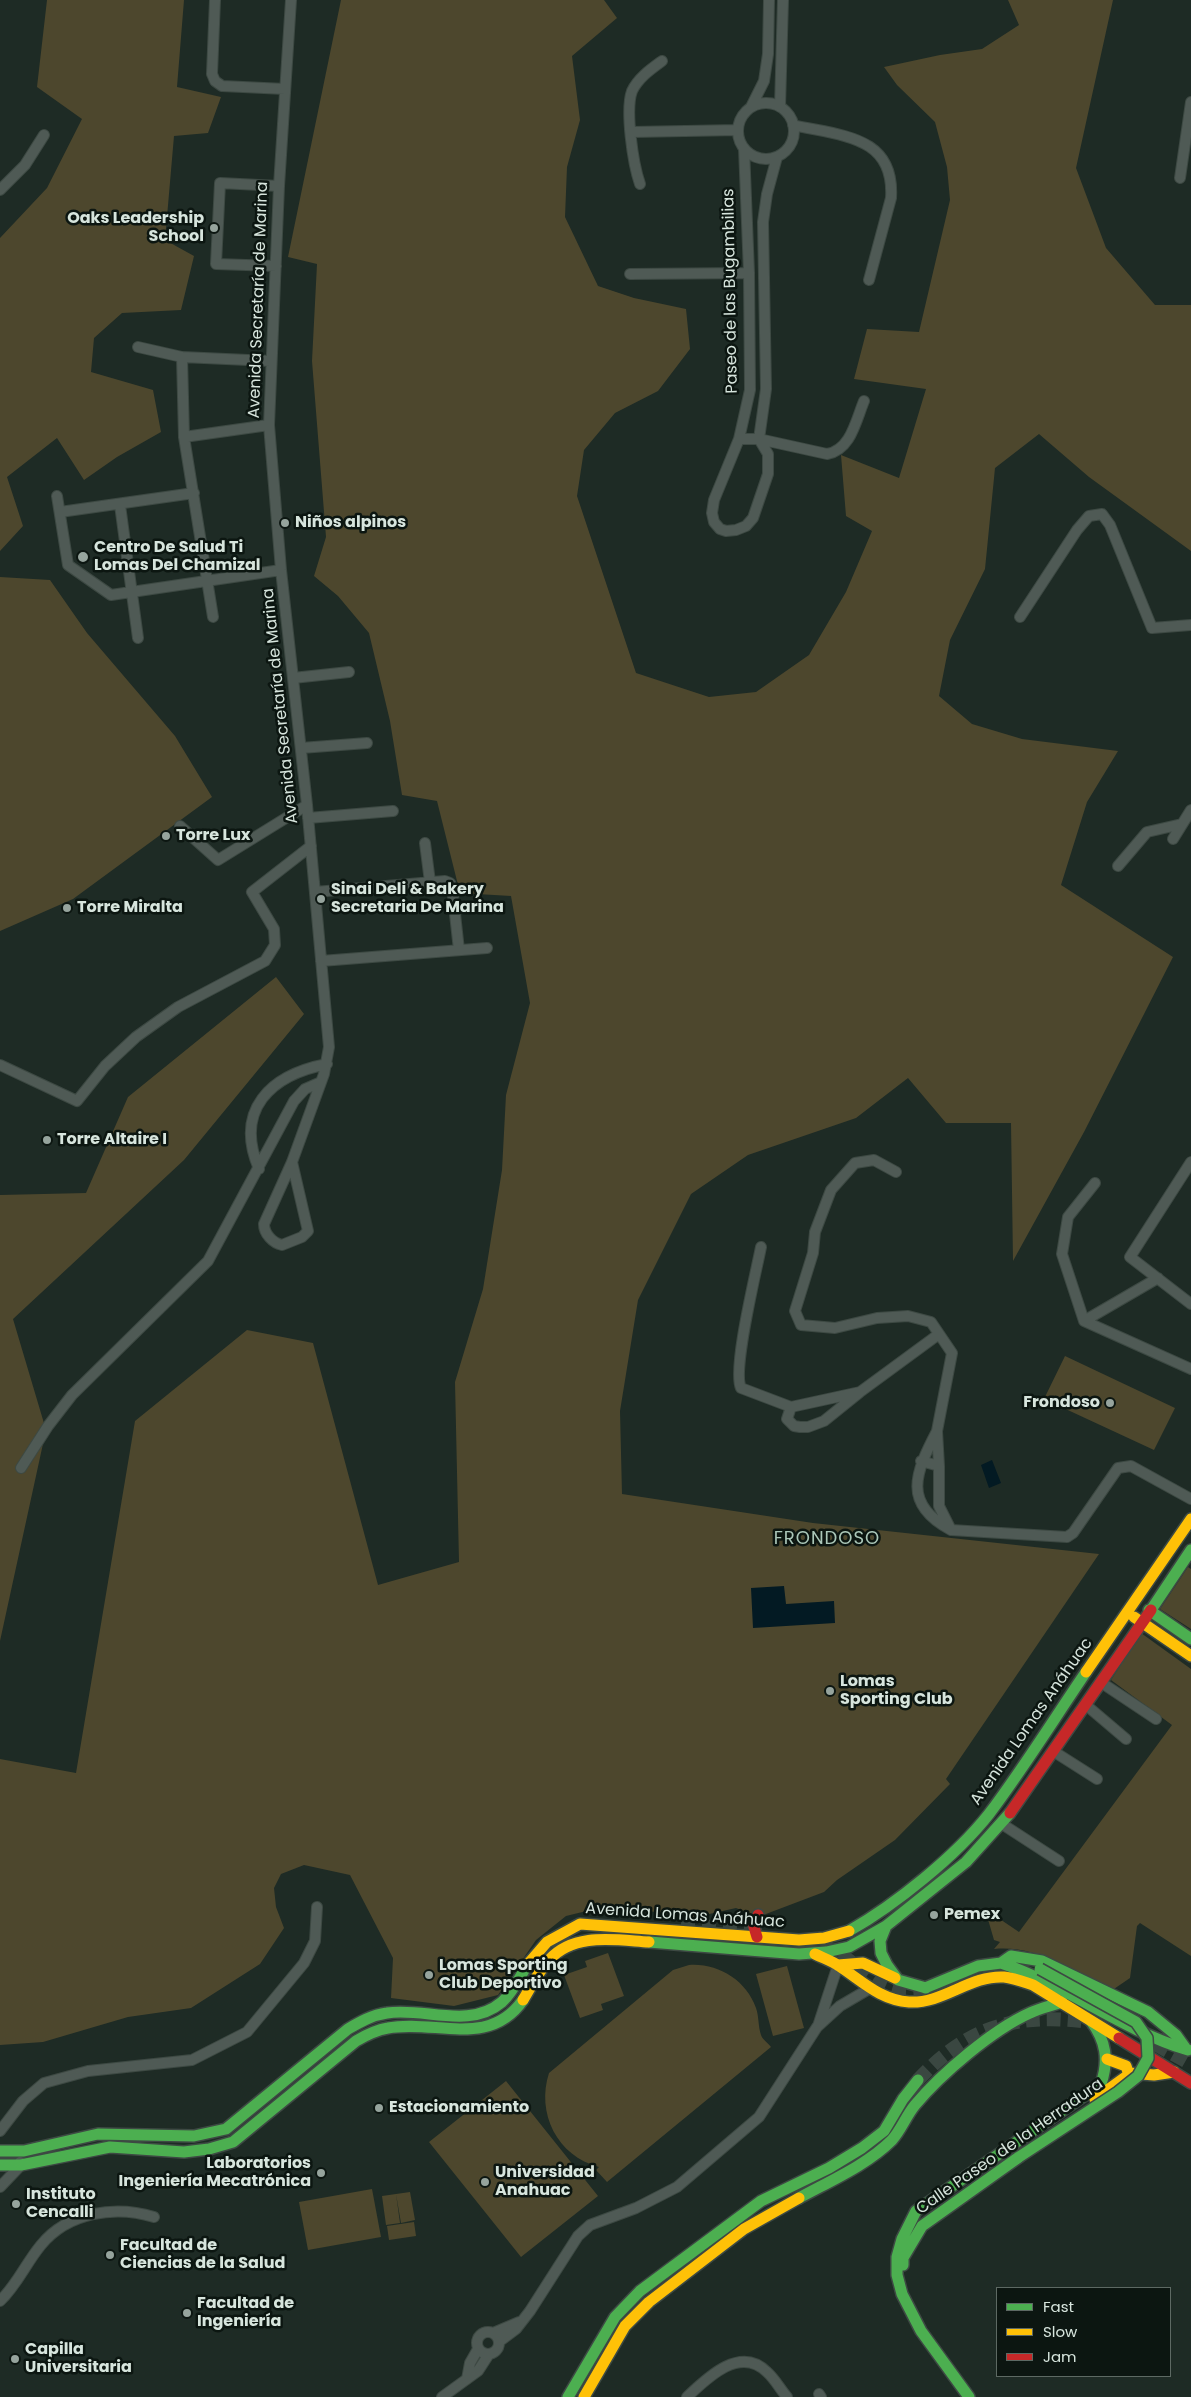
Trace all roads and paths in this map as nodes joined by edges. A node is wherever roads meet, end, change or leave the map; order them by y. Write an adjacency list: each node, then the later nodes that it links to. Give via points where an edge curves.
1 (216, 0): 6 (street, via 212,74 215,81 222,86)
2 (291, 0): 6 (street, Avenida Secretaría de Marina)
3 (769, 0): 8 (street, via 764,81)
4 (783, 0): 9 (street)
5 (662, 61): 12 (street, via 641,77 632,92)
6 (285, 89): 18 (street, Avenida Secretaría de Marina)
7 (1191, 102): 16 (street)
8 (751, 107): 9 (street, via 766,103); 11 (street, via 740,121)
9 (780, 107): 10 (street)
10 (793, 125): 15 (street, via 791,144); 23 (street, via 860,140 878,152 886,163 892,187 891,198)
11 (738, 130): 12 (street); 14 (street)
12 (632, 132): 17 (street, via 633,164)
13 (44, 135): 19 (street, via 26,165)
14 (744, 148): 15 (street, via 759,158); 21 (street, Paseo de las Bugambilias)
15 (777, 157): 31 (street, Paseo de las Bugambilias, via 763,222 766,389)
16 (1180, 178)
17 (640, 184)
18 (278, 186): 20 (street, Avenida Secretaría de Marina); 20 (street, via 220,183 216,264)
19 (0, 190)
20 (276, 266): 26 (street, Avenida Secretaría de Marina)
21 (749, 273): 22 (street); 30 (street, Paseo de las Bugambilias, via 750,390)
22 (630, 274)
23 (869, 280)
24 (138, 348): 25 (street)
25 (182, 357): 26 (street); 29 (street)
26 (270, 361): 28 (street, Avenida Secretaría de Marina)
27 (864, 401): 31 (street, via 848,442 836,452 827,454)
28 (269, 425): 29 (street); 36 (street, Avenida Secretaría de Marina)
29 (184, 437): 32 (street)
30 (739, 438): 31 (street); 31 (street, Paseo de las Bugambilias, via 712,512 714,522 726,531 746,526 753,518 770,462)
31 (759, 439)
32 (194, 493): 34 (street); 37 (street)
33 (57, 496): 35 (street)
34 (120, 505): 35 (street); 38 (street)
35 (60, 512): 38 (street, via 68,565 111,595)
36 (281, 570): 37 (street); 44 (street, Avenida Secretaría de Marina)
37 (208, 580): 38 (street); 40 (street)
38 (132, 592): 42 (street)
39 (1020, 616): 41 (street, via 1077,530 1089,516 1102,514 1114,534 1152,628)
40 (212, 617)
41 (1191, 625)
42 (138, 638)
43 (349, 672): 44 (street)
44 (293, 678): 46 (street, Avenida Secretaría de Marina)
45 (367, 743): 46 (street)
46 (301, 748): 47 (street, Avenida Secretaría de Marina)
47 (307, 805): 50 (street, Avenida Secretaría de Marina); 52 (street, via 218,860)
48 (1191, 810): 51 (street)
49 (393, 811): 50 (street)
50 (308, 818): 55 (street, Avenida Secretaría de Marina)
51 (1182, 824): 53 (street); 56 (street, via 1147,832)
52 (180, 826)
53 (1173, 839)
54 (425, 843): 57 (street)
55 (311, 846): 58 (street, Avenida Secretaría de Marina); 63 (street, via 252,892 274,929 275,945 265,961 178,1007 136,1037 105,1066 77,1101)
56 (1118, 866)
57 (430, 882): 58 (street); 60 (street, via 445,881 452,887)
58 (315, 892): 61 (street, Avenida Secretaría de Marina)
59 (488, 948): 60 (street)
60 (458, 950): 61 (street)
61 (321, 961): 62 (street, Avenida Secretaría de Marina, via 329,1047)
62 (327, 1064): 64 (street, Avenida Secretaría de Marina); 67 (street, via 304,1069 284,1079 268,1090 257,1105 250,1123 250,1142)
63 (0, 1065)
64 (321, 1082): 65 (street, Avenida Secretaría de Marina); 67 (street, via 305,1089 294,1102)
65 (292, 1162): 65 (street, Avenida Secretaría de Marina, via 264,1224 266,1232 282,1245 308,1231)
66 (1191, 1162): 71 (street, via 1130,1257)
67 (259, 1169): 81 (street, via 208,1261 72,1394)
68 (896, 1172): 74 (street, via 874,1160 856,1163 831,1190 815,1232 813,1253 795,1311 801,1325 835,1328 877,1318 908,1316 930,1322)
69 (1095, 1183): 73 (street, via 1068,1218 1062,1254)
70 (761, 1247): 77 (street, via 741,1343 738,1383 741,1388)
71 (1158, 1278): 72 (street); 73 (street)
72 (1191, 1304)
73 (1084, 1320): 75 (street)
74 (939, 1334): 76 (street); 78 (street, via 952,1353)
75 (1191, 1369)
76 (860, 1392): 77 (street); 77 (street, via 824,1421 808,1427 794,1426 787,1419)
77 (791, 1407)
78 (937, 1431): 79 (street); 80 (street)
79 (921, 1461): 80 (street); 84 (street, via 917,1490)
80 (939, 1466): 83 (street)
81 (21, 1468)
82 (1191, 1500): 86 (street, via 1125,1465 1118,1468 1073,1533 1066,1537)
83 (939, 1506): 84 (street); 86 (street)
84 (924, 1511): 86 (street, via 935,1522)
85 (1191, 1519): 88 (main road, Avenida Lomas Anáhuac)
86 (951, 1530)
87 (1191, 1550): 89 (main road, Avenida Lomas Anáhuac)
88 (1145, 1586): 90 (main road, via 1146,1593 1132,1613); 106 (main road, Avenida Lomas Anáhuac, via 988,1815 952,1853 881,1913 846,1933 813,1939)
89 (1150, 1610): 90 (main road, Avenida Lomas Anáhuac); 91 (main road)
90 (1142, 1621): 92 (main road); 93 (main road, Avenida Lomas Anáhuac)
91 (1191, 1639)
92 (1191, 1656)
93 (1102, 1683): 94 (main road, Avenida Lomas Anáhuac); 95 (street)
94 (1086, 1705): 96 (street); 97 (main road, Avenida Lomas Anáhuac)
95 (1156, 1719)
96 (1126, 1738)
97 (1053, 1751): 98 (street); 99 (main road, Avenida Lomas Anáhuac)
98 (1097, 1779)
99 (1002, 1824): 100 (street); 105 (main road, Avenida Lomas Anáhuac, via 966,1862)
100 (1060, 1862)
101 (317, 1907): 121 (street, via 315,1941 304,1963 247,2032 192,2060 88,2071 44,2083 23,2101)
102 (758, 1915): 106 (main road, via 754,1926)
103 (580, 1924): 104 (main road, via 616,1919); 106 (main road, Avenida Lomas Anáhuac); 123 (main road, Avenida Lomas Anáhuac, via 553,1937 537,1950 510,1995 496,2007 465,2016 401,2010 365,2019 348,2029 226,2129 184,2138 102,2134)
104 (681, 1924)
105 (886, 1926): 107 (main road, Avenida Lomas Anáhuac, via 849,1947); 110 (main road, via 880,1941 881,1953)
106 (757, 1938)
107 (814, 1954): 109 (main road); 124 (main road, Avenida Lomas Anáhuac, via 606,1939 576,1942 547,1960 520,2004 503,2019 467,2030 442,2031 401,2025 370,2032 233,2142 209,2150 184,2152 97,2149)
108 (1001, 1963): 110 (main road, via 970,1969 925,1988); 115 (main road, via 1025,1971 1158,2041); 115 (main road, via 1011,1956 1042,1962 1148,2012 1176,2034); 126 (main road, Calle Paseo de la Herradura, bridge, via 1022,1963 1040,1969 1136,2022 1147,2038 1148,2058 1138,2076 1118,2092)
109 (838, 1965): 110 (main road, via 863,1963); 111 (main road); 114 (street)
110 (898, 1980)
111 (869, 1989): 112 (main road, via 889,1998 925,2001 985,1979 1003,1977 1033,1985); 114 (street, via 840,2006)
112 (1062, 2002): 113 (main road); 136 (main road, via 1029,2013 989,2038 922,2097 893,2139 870,2158 744,2229 649,2302 622,2330)
113 (1091, 2020): 116 (main road, Calle Paseo de la Herradura, via 1104,2042); 117 (main road)
114 (818, 2027): 130 (street, via 759,2117 677,2187 636,2208 590,2225 578,2236 522,2321)
115 (1188, 2051)
116 (1107, 2059): 118 (main road, via 1124,2064); 139 (main road, Calle Paseo de la Herradura, via 1101,2084 922,2206 902,2236 896,2258 897,2282 906,2308)
117 (1174, 2072): 118 (main road, via 1154,2075); 120 (main road)
118 (1129, 2073): 126 (main road, via 1011,2158)
119 (918, 2080): 135 (main road, via 884,2130 862,2148 736,2217 640,2291 615,2316)
120 (1191, 2083)
121 (0, 2131)
122 (0, 2151): 123 (main road, Avenida Lomas Anáhuac)
123 (17, 2152): 124 (street)
124 (21, 2164): 125 (main road, Avenida Lomas Anáhuac); 127 (street)
125 (0, 2165)
126 (1005, 2166): 140 (main road, Calle Paseo de la Herradura, via 922,2226 904,2258 903,2282 909,2300)
127 (0, 2187)
128 (154, 2217): 129 (street, via 130,2211 106,2211 71,2222 41,2245 9,2293)
129 (0, 2301)
130 (496, 2337): 131 (street, via 487,2332 480,2335); 132 (street, via 496,2351)
131 (478, 2349): 132 (street); 133 (street, via 470,2363)
132 (489, 2354): 133 (street, via 478,2371)
133 (467, 2379): 134 (street)
134 (442, 2397)
135 (568, 2397)
136 (584, 2397)
137 (687, 2397): 138 (street, via 714,2373 730,2364 742,2362 755,2364 767,2371)
138 (786, 2397)
139 (969, 2397)
140 (979, 2397)

